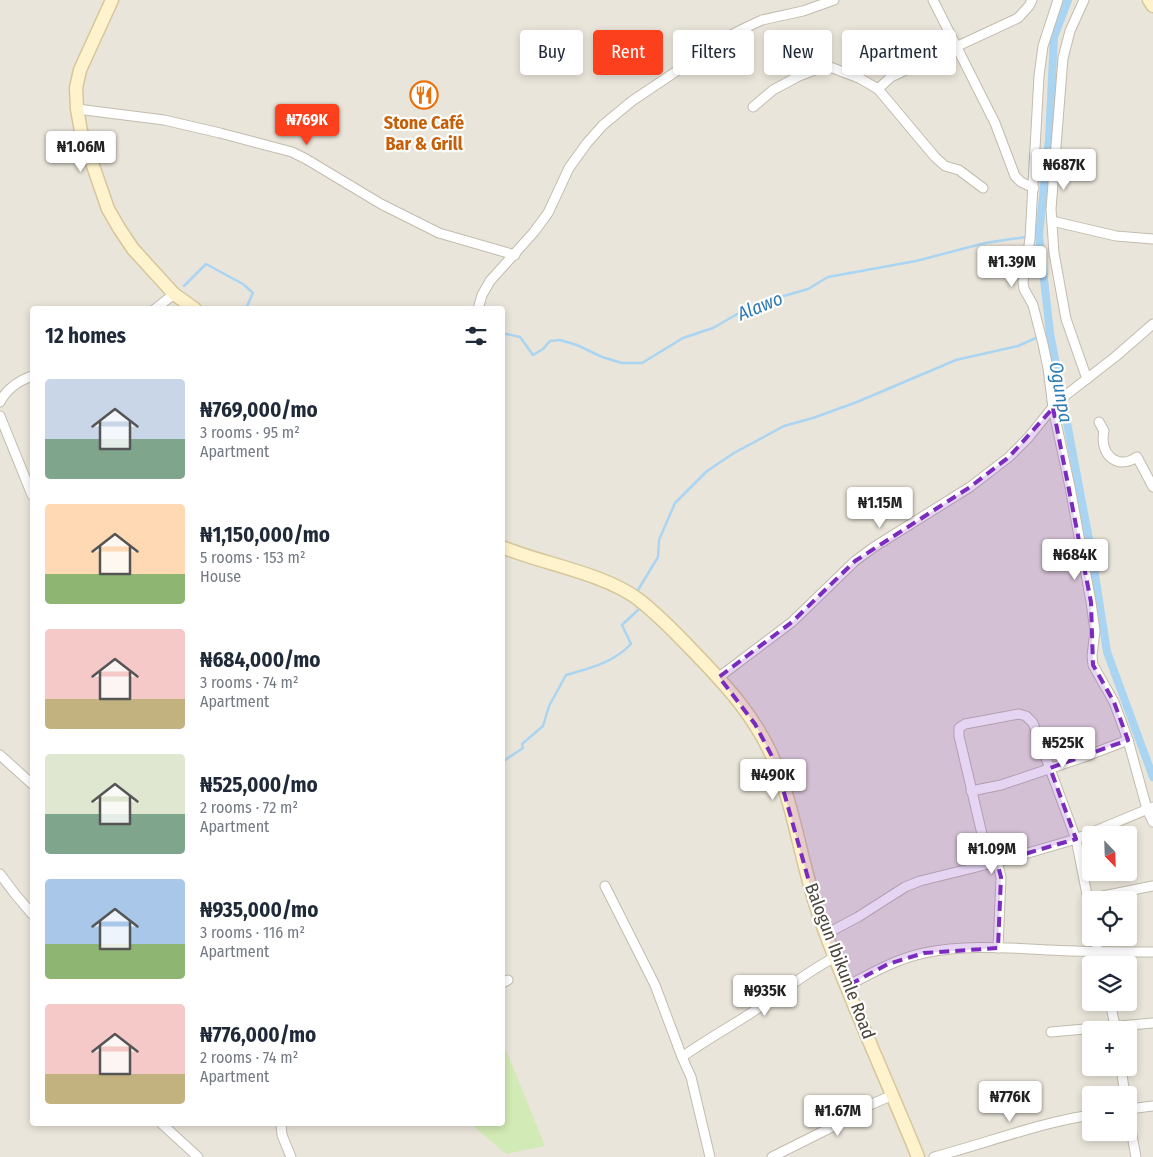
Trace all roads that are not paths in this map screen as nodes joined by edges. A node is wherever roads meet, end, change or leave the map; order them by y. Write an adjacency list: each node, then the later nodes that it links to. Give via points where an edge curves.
1 (112, 0): 12 (street, via 80,70 76,88)
2 (834, 0): 17 (street, via 747,26 632,101 587,143 569,168 548,213)
3 (933, 0): 9 (street)
4 (1032, 0): 9 (street, via 1018,18)
5 (1058, 0): 14 (street, via 1043,46 1039,76)
6 (1084, 0): 15 (street, via 1070,31 1063,58)
7 (1149, 0): 8 (street)
8 (1153, 6)
9 (957, 46): 10 (street, via 891,77); 14 (street, via 995,124 1015,176)
10 (878, 89): 11 (street, via 830,67 817,69 773,90); 13 (street, via 935,157)
11 (753, 108)
12 (77, 109): 17 (street, via 164,120 292,152 381,204 439,233); 18 (street, via 81,131 112,216 133,249)
13 (983, 188)
14 (1034, 188): 26 (street, via 1023,282 1033,305)
15 (1052, 221): 16 (street, via 1116,236); 24 (street, via 1066,319)
16 (1153, 239)
17 (515, 255): 21 (street, via 490,281)
18 (174, 294): 19 (street); 20 (street)
19 (159, 306)
20 (191, 306)
21 (479, 306)
22 (1153, 324): 24 (street)
23 (30, 377): 25 (street, via 10,388)
24 (1087, 379): 26 (street)
25 (0, 402)
26 (1055, 405): 32 (street, via 1009,457 970,487 855,561 792,622); 33 (street, via 1091,602 1095,631 1093,665 1114,702)
27 (0, 416): 30 (street)
28 (1099, 422): 29 (street, via 1109,458 1129,462 1136,457)
29 (1153, 487)
30 (30, 490)
31 (505, 548): 32 (street, Balogun Ibikunle Road, via 624,590 678,635)
32 (719, 677): 48 (street, Balogun Ibikunle Road, via 755,724 776,764)
33 (1128, 740): 35 (street); 38 (street)
34 (0, 755): 36 (street)
35 (1050, 768): 37 (street, via 1002,785); 37 (street, via 1034,723 1026,716 1019,714 965,724 959,728 959,736); 40 (street)
36 (30, 782)
37 (971, 791): 41 (street)
38 (1150, 808): 39 (street); 40 (street)
39 (1153, 822)
40 (1076, 839): 41 (street); 45 (street)
41 (993, 863): 48 (street, via 905,887); 50 (street, via 1001,877)
42 (0, 874): 47 (street)
43 (605, 886): 60 (street, via 655,985)
44 (1153, 886): 46 (street)
45 (1086, 891)
46 (1128, 891)
47 (30, 912)
48 (826, 934): 54 (street, Balogun Ibikunle Road)
49 (1097, 946): 51 (street)
50 (998, 948): 51 (street); 55 (street, via 924,953 888,964)
51 (1098, 952): 52 (street); 53 (street)
52 (1153, 952)
53 (1099, 956)
54 (835, 957): 55 (street, Balogun Ibikunle Road); 60 (street, via 813,968 753,1012)
55 (848, 986): 61 (street, Balogun Ibikunle Road)
56 (1153, 1023): 57 (street)
57 (1137, 1025)
58 (1082, 1030): 59 (street)
59 (1051, 1032)
60 (682, 1057): 70 (street, via 691,1077)
61 (893, 1095): 71 (street, via 850,1113 830,1128); 72 (street, Balogun Ibikunle Road)
62 (1153, 1106): 63 (street)
63 (1137, 1108)
64 (1082, 1117): 73 (street, via 1044,1124)
65 (164, 1126): 68 (street)
66 (281, 1126): 69 (street)
67 (1133, 1141): 74 (street)
68 (198, 1157)
69 (291, 1157)
70 (710, 1157)
71 (772, 1157)
72 (918, 1157)
73 (934, 1157)
74 (1136, 1157)

